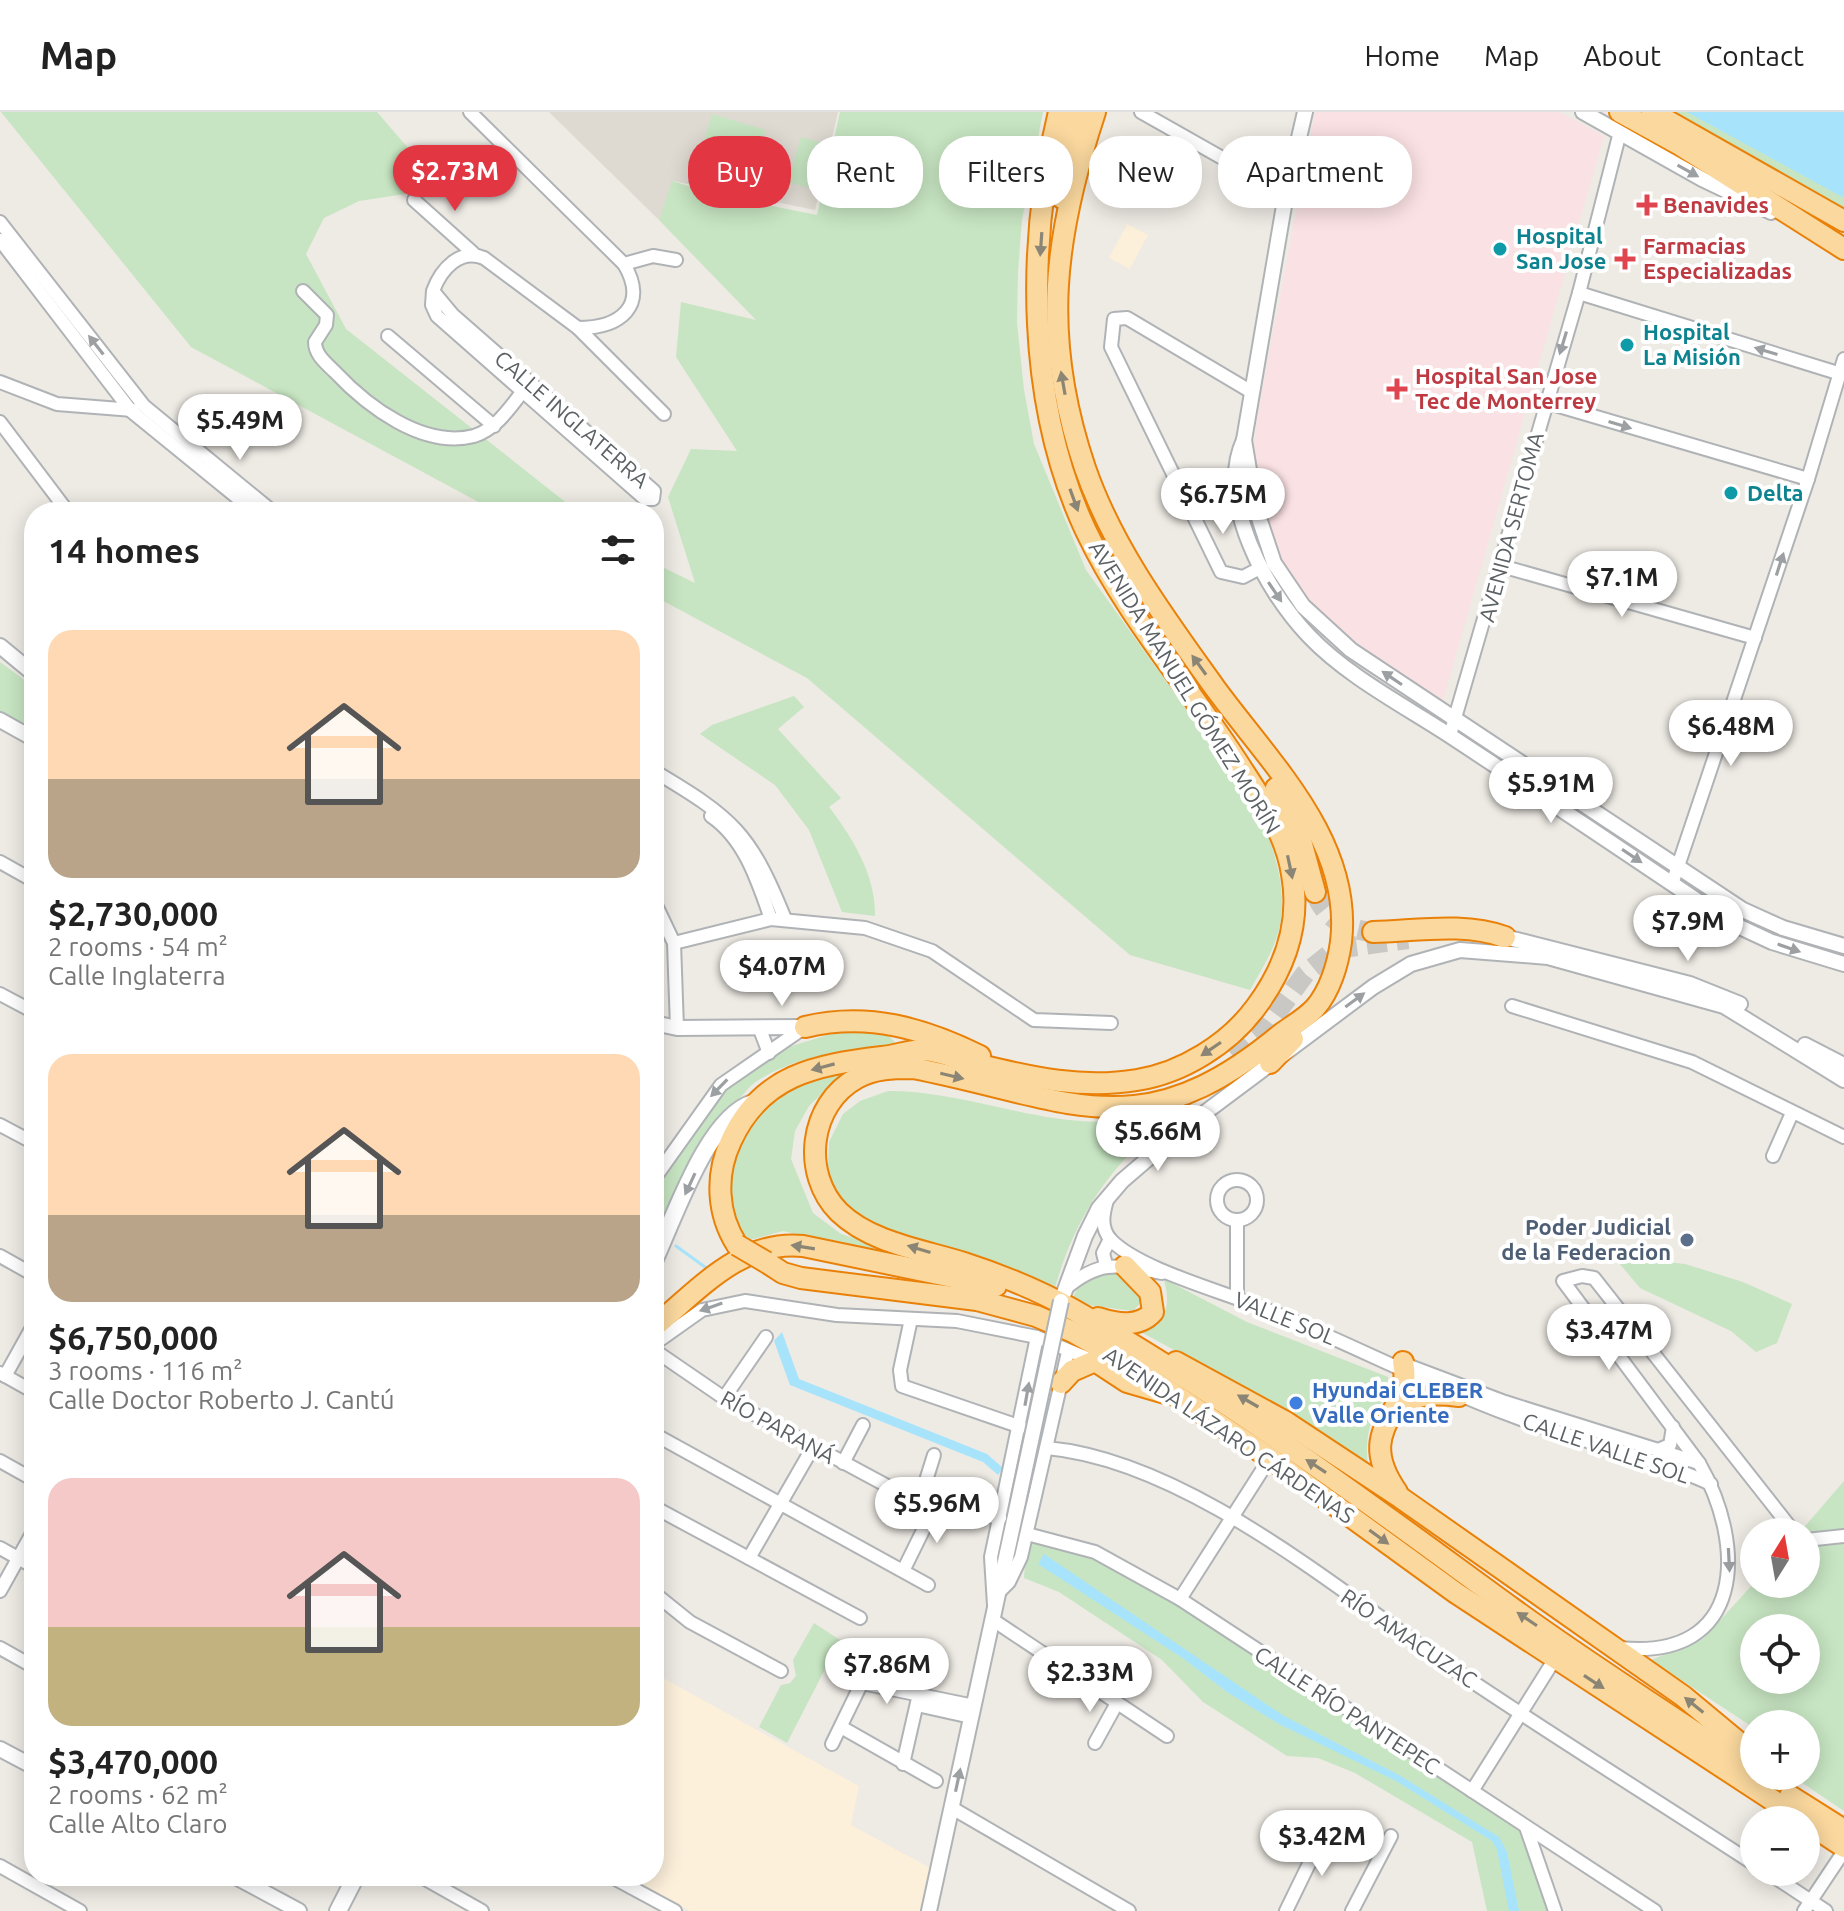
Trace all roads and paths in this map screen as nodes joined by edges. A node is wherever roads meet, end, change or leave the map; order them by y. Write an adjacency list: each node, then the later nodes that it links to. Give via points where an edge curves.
1 (470, 112): 23 (street)
2 (1059, 112): 84 (highway, AVENIDA MANUEL GÓMEZ MORÍN, one-way to 84, via 1045,195 1038,291 1044,376 1065,472 1086,531 1112,577 1278,830 1293,876 1294,914 1288,951 1277,974 1254,1011 1209,1051 1138,1080)
3 (1075, 112): 18 (highway, via 1062,172)
4 (1095, 112): 18 (highway, AVENIDA MANUEL GÓMEZ MORÍN)
5 (1141, 112): 12 (street)
6 (1305, 112): 10 (street)
7 (1583, 112): 9 (street)
8 (1652, 112): 15 (highway)
9 (1620, 122): 11 (highway); 17 (street, one-way to 17, via 1729,193); 26 (street, AVENIDA SERTOMA)
10 (1299, 136)
11 (1680, 145): 15 (highway); 17 (highway)
12 (1218, 156)
13 (414, 200): 21 (street)
14 (1283, 208): 33 (street)
15 (1844, 221)
16 (0, 222): 35 (street, one-way to 16)
17 (1819, 233): 20 (highway)
18 (1061, 238): 50 (highway, AVENIDA MANUEL GÓMEZ MORÍN, one-way to 18, via 1133,570 1086,472 1073,431 1055,326)
19 (0, 240): 36 (street)
20 (1844, 249)
21 (473, 253): 25 (street, via 458,258); 27 (street)
22 (676, 260): 23 (street, via 653,256)
23 (624, 264): 27 (street, via 635,281 633,303 612,324)
24 (303, 291): 39 (street, via 327,315 315,342 319,355 383,414 448,436 478,435)
25 (433, 291): 32 (street, CALLE INGLATERRA, via 437,316); 32 (street, CALLE INGLATERRA, via 655,497 646,500)
26 (1579, 293): 30 (street, one-way to 26); 34 (street, AVENIDA SERTOMA, one-way to 34)
27 (578, 328): 37 (street)
28 (388, 336): 39 (street)
29 (1844, 359): 30 (street)
30 (1841, 374): 41 (street)
31 (0, 382): 36 (street, via 57,404)
32 (523, 391): 39 (street)
33 (1250, 391): 40 (street); 46 (street, via 1127,318 1114,319 1111,347 1221,572 1243,577)
34 (1545, 402): 41 (street, one-way to 41); 45 (street, AVENIDA SERTOMA)
35 (144, 406): 36 (street); 44 (street)
36 (131, 411): 43 (street)
37 (664, 414)
38 (0, 422): 42 (street)
39 (494, 426)
40 (1244, 440): 46 (street, via 1235,458 1236,482); 52 (street, one-way to 40, via 1321,625 1288,585 1263,537)
41 (1808, 479): 47 (street, one-way to 41)
42 (60, 502)
43 (243, 502)
44 (261, 502)
45 (1498, 565): 47 (street); 52 (street, AVENIDA SERTOMA)
46 (1260, 568): 52 (street, one-way to 52, via 1310,637 1341,662)
47 (1755, 638): 57 (street)
48 (0, 646): 49 (street)
49 (24, 666)
50 (1229, 706): 60 (highway, via 1296,822); 72 (highway, AVENIDA MANUEL GÓMEZ MORÍN, via 1313,818 1337,878 1343,924 1340,948)
51 (0, 720): 53 (street)
52 (1453, 729): 57 (street); 59 (street, one-way to 59)
53 (24, 733)
54 (664, 777): 61 (street, via 743,834)
55 (664, 786): 61 (street, via 718,821 735,839)
56 (0, 862): 58 (street)
57 (1680, 868): 59 (street); 67 (street, via 1743,910)
58 (24, 875)
59 (1672, 884): 68 (street, one-way to 68, via 1729,922 1772,942)
60 (1315, 892)
61 (778, 919): 66 (street); 73 (street, via 865,928 912,942 964,969 1034,1020)
62 (664, 922): 66 (street)
63 (1373, 932): 64 (highway, via 1455,929)
64 (1505, 937): 65 (highway); 81 (street, via 1720,993)
65 (1420, 938)
66 (674, 943): 77 (street)
67 (1844, 946)
68 (1844, 964)
69 (0, 994): 71 (street)
70 (1512, 1006): 86 (street, via 1692,1062)
71 (24, 1007)
72 (1316, 1007): 80 (highway, via 1308,1024); 101 (highway, AVENIDA MANUEL GÓMEZ MORÍN, one-way to 72, via 875,1235 848,1220 829,1200 815,1158 819,1120 835,1095 854,1078 891,1067 1079,1107 1142,1106 1175,1099 1225,1076)
73 (1111, 1023)
74 (664, 1025): 77 (street)
75 (759, 1027): 76 (street); 77 (street); 78 (street)
76 (805, 1027): 78 (street); 82 (highway, via 853,1018 910,1029 956,1044)
77 (677, 1028)
78 (769, 1053): 91 (street, one-way to 91, via 721,1085)
79 (1233, 1056): 84 (highway, via 1177,1085 1136,1096 1113,1098)
80 (1270, 1063): 83 (street, one-way to 83, via 1411,964 1460,950 1548,957 1690,994 1745,1016); 92 (street, via 1142,1161)
81 (1844, 1065)
82 (1016, 1074): 84 (highway, AVENIDA MANUEL GÓMEZ MORÍN); 85 (highway, AVENIDA MANUEL GÓMEZ MORÍN, one-way to 85, via 923,1050 809,1071 780,1082)
83 (1844, 1080)
84 (1056, 1082)
85 (753, 1103): 95 (main road, AVENIDA MANUEL GÓMEZ MORÍN, one-way to 95, via 737,1109 715,1135); 116 (highway, AVENIDA LÁZARO CÁRDENAS, bridge, via 722,1167 721,1203 737,1245 801,1278 977,1300 1036,1316 1073,1332)
86 (1792, 1113): 88 (street); 90 (street)
87 (0, 1125): 89 (street)
88 (1844, 1137)
89 (24, 1138)
90 (1773, 1156)
91 (664, 1165)
92 (1108, 1197): 94 (street, via 1103,1222); 101 (street, via 1085,1236)
93 (1237, 1220): 100 (street)
94 (1110, 1239): 97 (street, via 1103,1253); 99 (street, VALLE SOL)
95 (664, 1240)
96 (0, 1256): 98 (street)
97 (1115, 1266): 99 (street, VALLE SOL); 101 (street, via 1089,1270); 101 (highway, via 1150,1292 1153,1312 1147,1319 1113,1323)
98 (24, 1269)
99 (1177, 1275): 100 (street, VALLE SOL)
100 (1237, 1298): 112 (street, VALLE SOL)
101 (1065, 1299): 102 (highway, one-way to 102, via 778,1244 722,1270); 108 (highway, AVENIDA LÁZARO CÁRDENAS); 153 (street, bridge)
102 (664, 1319)
103 (911, 1319): 105 (street, via 957,1321); 106 (street, one-way to 106, via 730,1302 702,1310); 121 (street, via 900,1370 902,1386)
104 (766, 1337): 118 (street)
105 (1037, 1337): 109 (street); 121 (street, one-way to 105)
106 (664, 1339)
107 (24, 1340): 113 (street)
108 (1137, 1349): 134 (highway, one-way to 108, via 1234,1392 1181,1364); 174 (highway, AVENIDA LÁZARO CÁRDENAS, one-way to 108, via 1515,1610 1367,1500)
109 (1068, 1352): 111 (street); 114 (street)
110 (664, 1354): 118 (street, RÍO PARANÁ)
111 (1095, 1361): 114 (highway, via 1072,1371); 116 (highway, via 1136,1386)
112 (1400, 1366): 117 (street, CALLE VALLE SOL); 119 (highway, via 1400,1395); 126 (street, CALLE VALLE SOL)
113 (3, 1375): 115 (street)
114 (1061, 1383): 125 (street)
115 (24, 1387)
116 (1176, 1395): 128 (highway, AVENIDA LÁZARO CÁRDENAS)
117 (1459, 1396): 119 (highway, via 1429,1393); 133 (street, CALLE VALLE SOL)
118 (724, 1398): 124 (street, RÍO PARANÁ)
119 (1387, 1416): 134 (highway, via 1378,1447 1386,1476)
120 (863, 1425): 130 (street)
121 (1021, 1427): 140 (street)
122 (1673, 1427): 126 (street, CALLE VALLE SOL, via 1670,1445); 131 (street); 141 (street, via 1563,1281 1594,1278)
123 (664, 1440): 136 (street)
124 (813, 1447): 130 (street, RÍO PARANÁ); 136 (street)
125 (1047, 1448): 139 (street, RÍO AMACUZAC, via 1145,1475); 142 (street)
126 (1658, 1450): 131 (street)
127 (934, 1455): 135 (street)
128 (1270, 1458): 139 (street); 160 (highway, AVENIDA LÁZARO CÁRDENAS, one-way to 160, via 1456,1593)
129 (0, 1461): 132 (street)
130 (843, 1463): 135 (street, RÍO PARANÁ)
131 (1699, 1463): 133 (street)
132 (24, 1474)
133 (1711, 1484): 158 (street, one-way to 158, via 1731,1568 1716,1611 1682,1641 1653,1650)
134 (1401, 1498): 158 (highway)
135 (919, 1503): 137 (street, RÍO PARANÁ)
136 (781, 1504): 148 (street); 150 (street)
137 (935, 1506): 140 (street, RÍO PARANÁ); 150 (street)
138 (664, 1512): 148 (street)
139 (1230, 1515): 154 (street); 166 (street, RÍO AMACUZAC)
140 (1000, 1518): 156 (street, via 991,1557)
141 (1783, 1518)
142 (1027, 1534): 153 (street, via 1017,1567); 154 (street, CALLE RÍO PANTEPEC, via 1095,1552)
143 (1844, 1536): 144 (street)
144 (1820, 1539)
145 (0, 1548): 147 (street)
146 (24, 1548): 147 (street)
147 (18, 1558): 149 (street); 152 (street)
148 (749, 1558): 157 (street)
149 (24, 1561)
150 (904, 1569): 151 (street)
151 (928, 1585)
152 (0, 1591)
153 (999, 1592): 156 (street)
154 (1180, 1599): 178 (street, CALLE RÍO PANTEPEC)
155 (664, 1601): 162 (street, via 690,1622)
156 (994, 1614): 164 (street); 165 (street)
157 (860, 1618)
158 (1614, 1647): 170 (highway, one-way to 158)
159 (0, 1648): 161 (street)
160 (1556, 1657): 166 (street); 179 (highway, AVENIDA LÁZARO CÁRDENAS, one-way to 179)
161 (24, 1661)
162 (781, 1671)
163 (918, 1700): 165 (street); 167 (street, via 865,1678); 175 (street)
164 (1117, 1703): 168 (street); 169 (street)
165 (973, 1711): 180 (street, one-way to 165)
166 (1521, 1712): 178 (street); 187 (street, RÍO AMACUZAC)
167 (841, 1727): 171 (street); 175 (street)
168 (1167, 1736)
169 (1095, 1743)
170 (1740, 1743)
171 (832, 1744)
172 (0, 1749): 173 (street)
173 (24, 1762)
174 (1740, 1762)
175 (903, 1764): 176 (street)
176 (936, 1781)
177 (1783, 1790): 183 (highway, AVENIDA LÁZARO CÁRDENAS)
178 (1472, 1791): 181 (street, CALLE RÍO PANTEPEC)
179 (1781, 1806)
180 (952, 1808): 202 (street); 203 (street)
181 (1526, 1827): 206 (street); 207 (street, CALLE RÍO PANTEPEC)
182 (1326, 1829): 204 (street)
183 (1844, 1830)
184 (1820, 1832): 186 (highway, AVENIDA LÁZARO CÁRDENAS)
185 (1391, 1836): 205 (street)
186 (1844, 1849): 196 (street)
187 (1740, 1855)
188 (0, 1866): 189 (street)
189 (24, 1880)
190 (36, 1886): 197 (street)
191 (253, 1886): 198 (street)
192 (351, 1886): 199 (main road)
193 (438, 1886): 200 (street)
194 (629, 1886): 201 (street)
195 (1783, 1886): 196 (street)
196 (1807, 1906): 208 (street)
197 (80, 1911)
198 (299, 1911)
199 (338, 1911)
200 (482, 1911)
201 (675, 1911)
202 (929, 1911)
203 (1129, 1911)
204 (1286, 1911)
205 (1352, 1911)
206 (1555, 1911)
207 (1655, 1911)
208 (1826, 1911)

